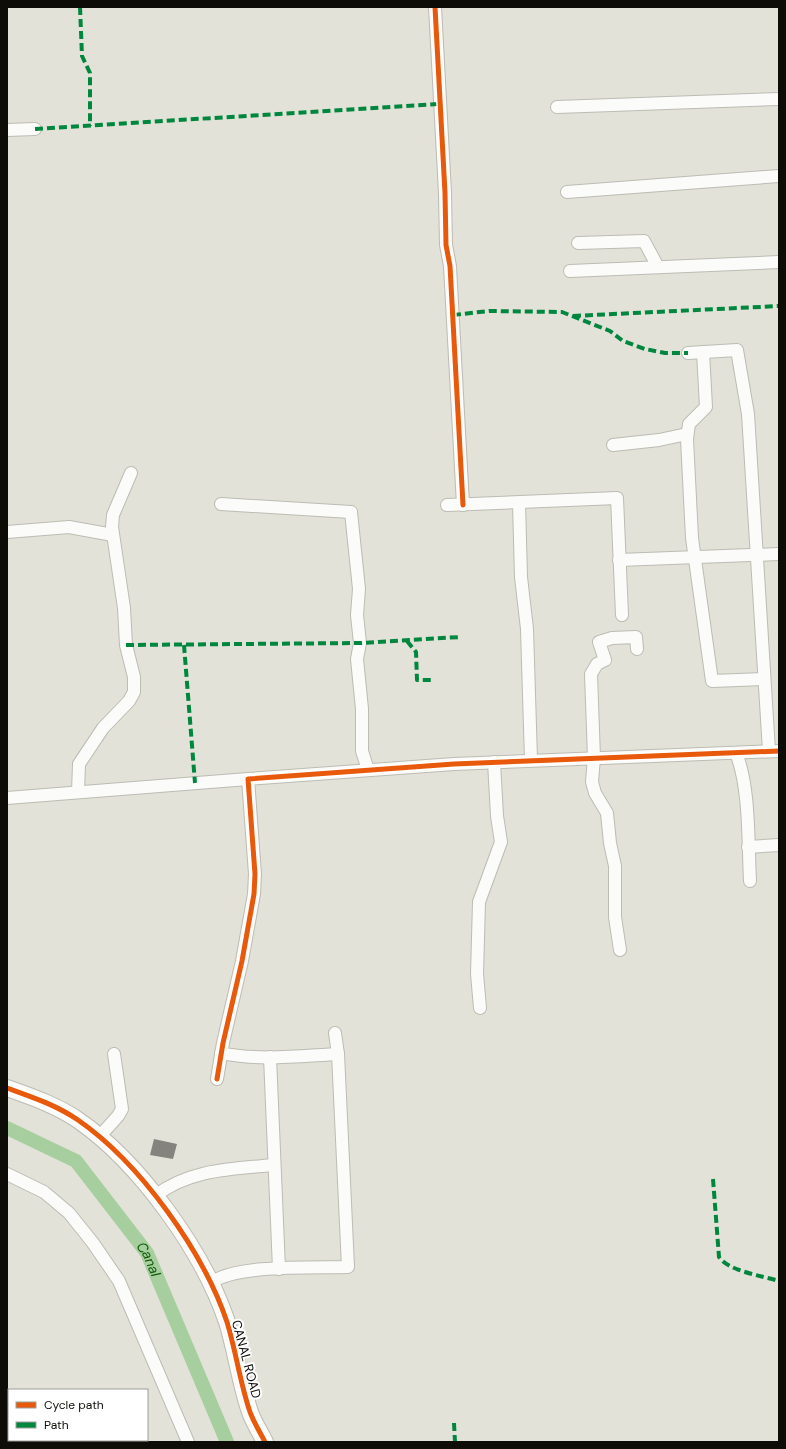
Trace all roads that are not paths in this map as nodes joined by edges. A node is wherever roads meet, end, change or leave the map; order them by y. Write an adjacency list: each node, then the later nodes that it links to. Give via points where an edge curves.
1 (435, 7): 20 (street, via 446,245 450,266)
2 (779, 99): 3 (street)
3 (557, 107)
4 (35, 129): 5 (street)
5 (7, 130)
6 (779, 176): 7 (street)
7 (567, 192)
8 (578, 243): 10 (street, via 644,241)
9 (779, 262): 10 (street)
10 (658, 267): 11 (street)
11 (570, 271)
12 (703, 352): 13 (street); 14 (street, via 706,407 689,424); 24 (street, via 737,350 748,414)
13 (688, 353)
14 (687, 434): 15 (street); 25 (street, via 692,538)
15 (613, 445)
16 (131, 473): 22 (street, via 113,515)
17 (519, 503): 20 (street); 26 (street, via 617,498); 33 (street, via 521,577 527,629)
18 (221, 504): 35 (street, via 351,512 359,589 360,643 357,659 362,709 362,751)
19 (447, 505): 20 (street)
20 (463, 505)
21 (7, 532): 22 (street, via 69,527)
22 (113, 535): 37 (street, via 134,692 129,701 103,728 79,764)
23 (779, 554): 24 (street)
24 (757, 555): 25 (street); 29 (street)
25 (696, 557): 26 (street); 29 (street, via 712,681)
26 (619, 560): 27 (street)
27 (622, 615)
28 (637, 649): 32 (street, via 636,637 612,638 599,642 605,660 597,664 591,674)
29 (764, 679): 30 (street)
30 (774, 751): 31 (street)
31 (736, 752): 32 (street); 40 (street, via 742,768)
32 (594, 758): 33 (street); 42 (street, via 592,782 595,793 607,813 613,854 614,917)
33 (531, 760): 34 (street)
34 (494, 762): 35 (street); 43 (street, via 501,842 479,902 477,974)
35 (368, 770): 36 (street)
36 (248, 779): 37 (street); 45 (street, via 255,874 254,894)
37 (78, 792): 38 (street)
38 (7, 798)
39 (779, 845): 40 (street)
40 (748, 847): 41 (street)
41 (750, 881)
42 (620, 950)
43 (480, 1008)
44 (335, 1033): 47 (street)
45 (221, 1052): 48 (street, via 237,1056); 49 (street)
46 (114, 1054): 51 (street, via 122,1109)
47 (338, 1054): 48 (street); 55 (street, via 348,1267)
48 (270, 1057): 52 (street)
49 (217, 1079)
50 (7, 1088): 51 (street, CANAL ROAD, via 49,1103)
51 (100, 1136): 54 (street, CANAL ROAD, via 134,1169)
52 (274, 1165): 54 (street, via 200,1174 168,1186); 55 (street)
53 (7, 1174): 57 (street, via 44,1192 69,1213 119,1281)
54 (155, 1196): 56 (street, CANAL ROAD)
55 (279, 1269): 56 (street, via 238,1272)
56 (211, 1283): 58 (street, CANAL ROAD, via 226,1321 250,1414)
57 (188, 1442)
58 (265, 1442)

